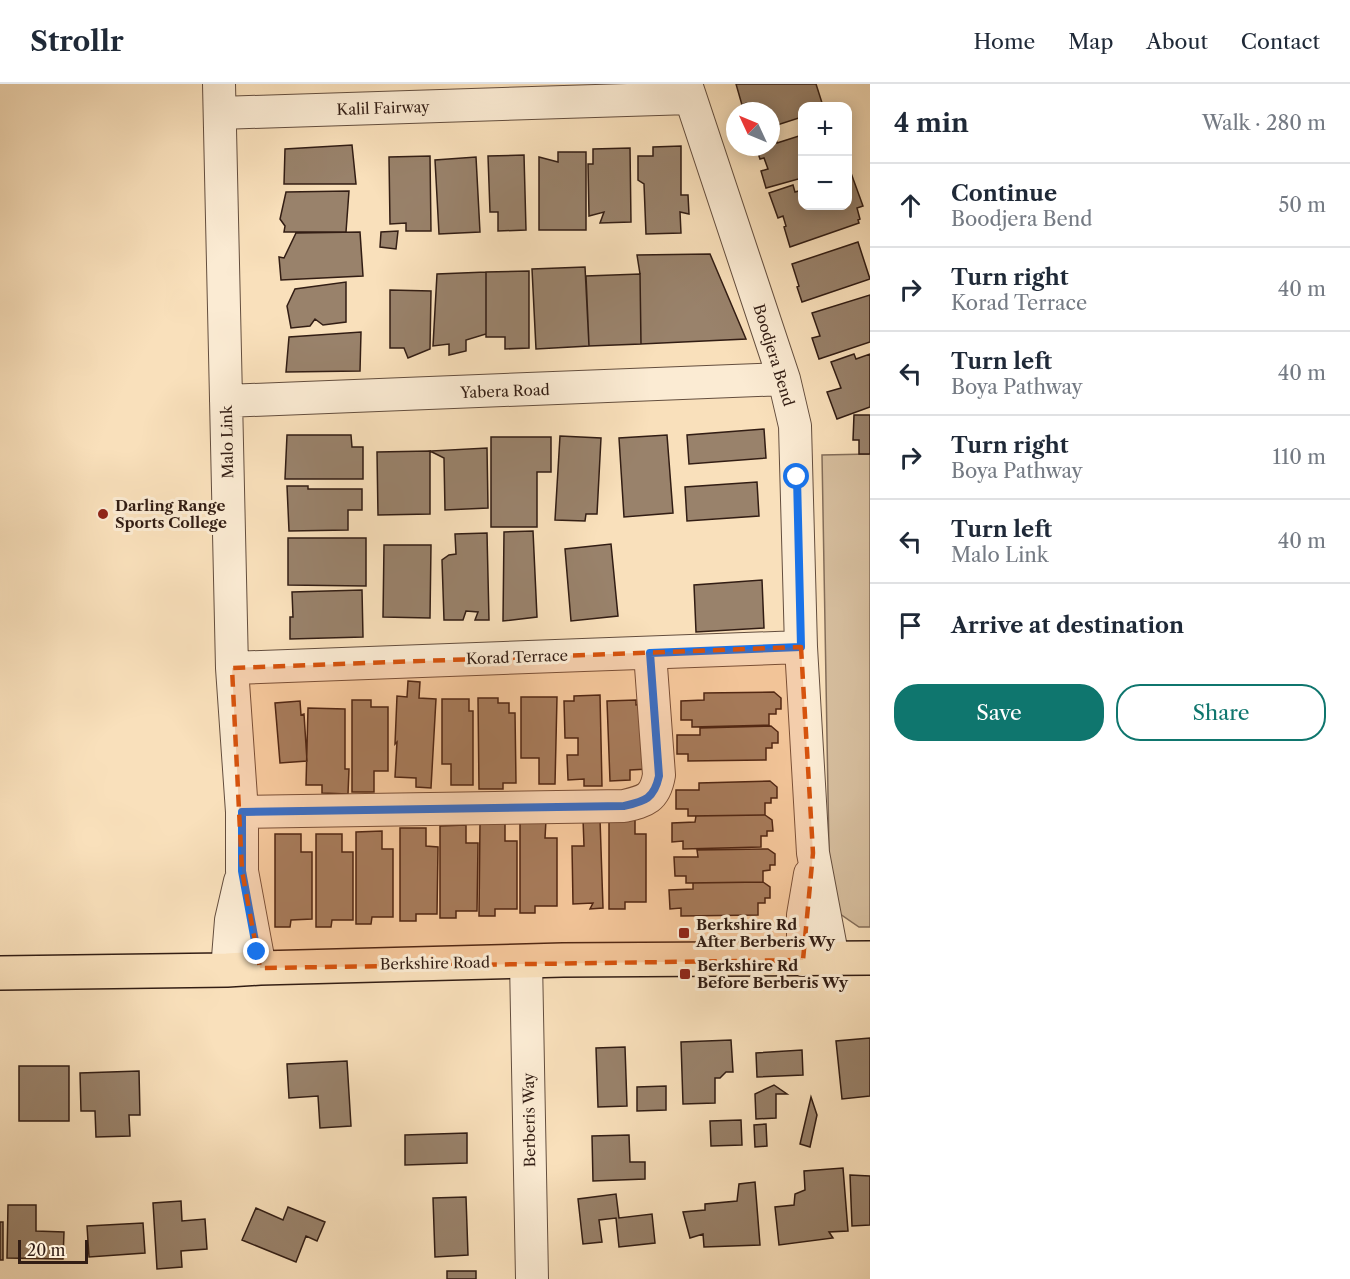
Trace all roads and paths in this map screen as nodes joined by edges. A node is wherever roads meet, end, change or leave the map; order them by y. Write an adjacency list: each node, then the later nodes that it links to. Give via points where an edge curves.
1 (688, 91): 2 (street, Kalil Fairway); 3 (street, Boodjera Bend)
2 (220, 98): 4 (street, Malo Link)
3 (784, 379): 4 (street, Yabera Road); 5 (street, Boodjera Bend, via 795,426)
4 (226, 401): 7 (street, Malo Link)
5 (801, 647): 6 (street, Korad Terrace); 11 (street, Boodjera Bend)
6 (650, 653): 7 (street, Korad Terrace); 8 (street, via 659,776 656,790 644,801 624,806)
7 (232, 668): 8 (street, Malo Link)
8 (242, 812): 9 (street, Malo Link)
9 (242, 871): 13 (street, Malo Link); 14 (street, Malo Link, via 231,920)
10 (870, 958): 11 (main road, Berkshire Road)
11 (818, 959): 12 (main road, Berkshire Road)
12 (526, 961): 13 (main road, Berkshire Road); 16 (street, Berberis Way)
13 (260, 968): 14 (main road, Berkshire Road)
14 (227, 970): 15 (main road, Berkshire Road)
15 (0, 973)
16 (532, 1279)

